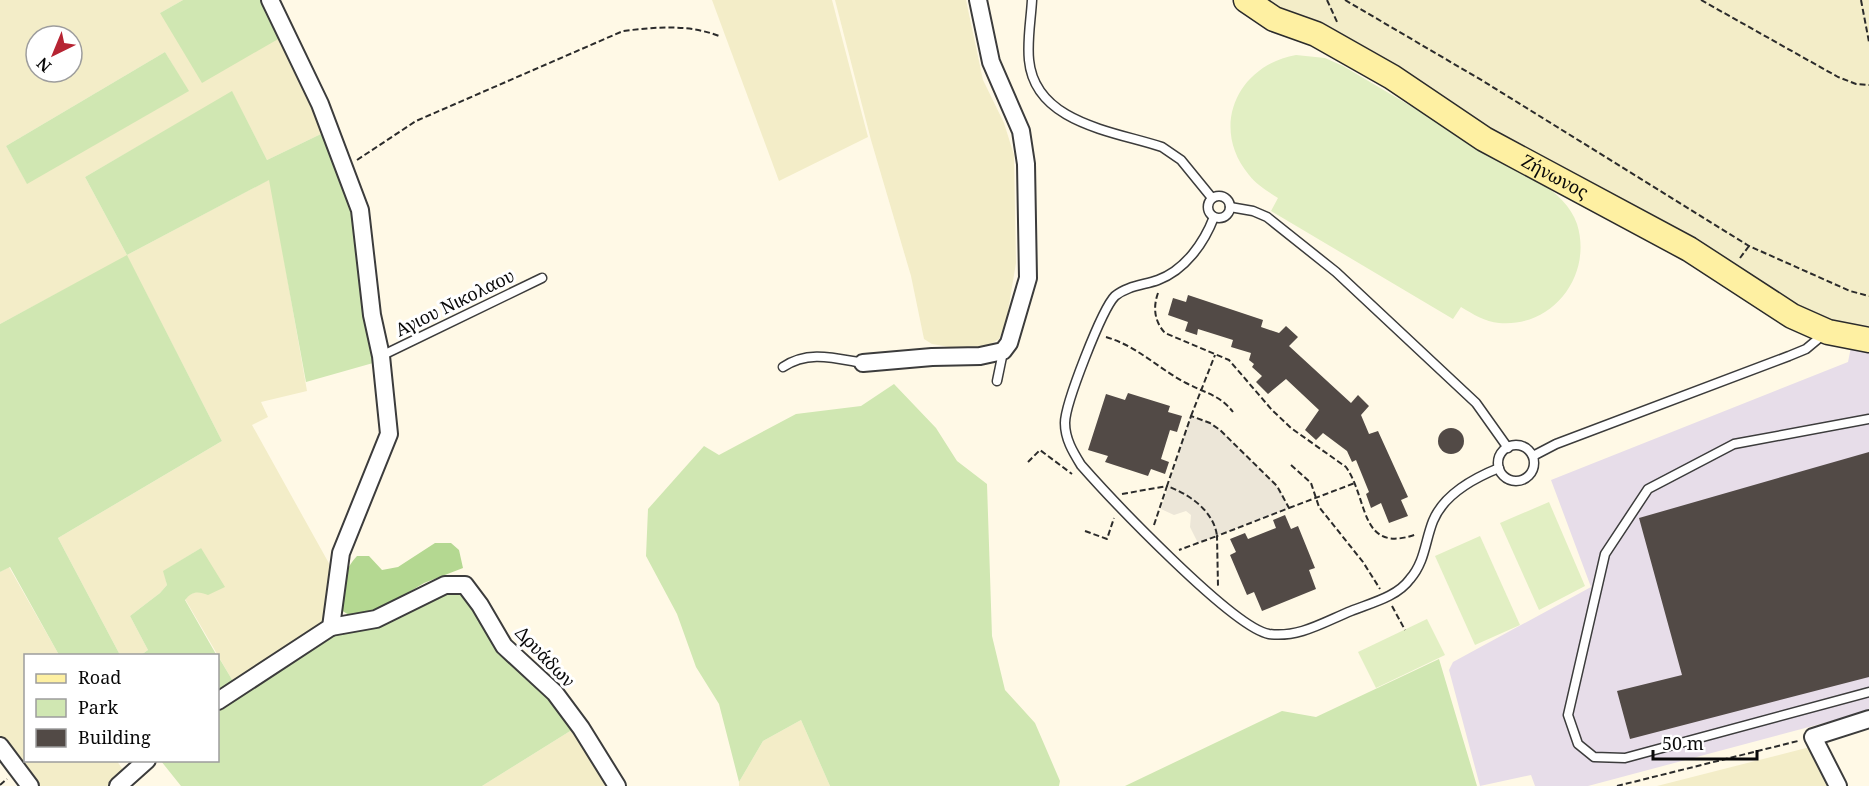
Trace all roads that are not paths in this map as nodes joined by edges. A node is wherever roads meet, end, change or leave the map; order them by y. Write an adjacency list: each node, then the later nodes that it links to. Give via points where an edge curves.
1 (270, 0): 12 (street, via 320,104 360,210 372,315)
2 (978, 0): 11 (street, via 991,62 1020,131 1026,164 1028,278)
3 (1032, 0): 5 (lane, via 1029,60 1037,88 1048,102 1067,116 1175,154)
4 (1246, 0): 9 (street, Ζήνωνος, via 1274,19 1316,34 1392,77 1484,139 1689,249 1777,308)
5 (1212, 198): 6 (lane, via 1224,196); 7 (lane, via 1208,207)
6 (1230, 207): 7 (lane, via 1227,216); 17 (lane, via 1267,217 1336,272 1476,403)
7 (1214, 217): 19 (lane, via 1208,233 1178,269 1116,296 1102,316 1065,421 1071,449 1081,465 1218,601 1257,631 1279,634 1301,633 1385,597 1416,573 1433,520 1449,499)
8 (542, 278): 12 (lane, Αγιου Νικολαου)
9 (1828, 332): 10 (street, Ζήνωνος); 18 (lane, via 1806,349)
10 (1869, 340)
11 (1004, 351): 13 (street); 15 (lane)
12 (381, 356): 20 (street, via 389,434 341,553)
13 (862, 363): 14 (lane, via 822,356 806,357)
14 (783, 367)
15 (997, 381)
16 (1869, 419): 21 (lane, via 1734,444 1648,489 1605,554 1568,716 1578,744 1594,757 1625,758)
17 (1508, 448): 18 (lane, via 1519,446); 19 (lane, via 1500,456)
18 (1533, 456): 19 (lane, via 1531,473 1522,480 1505,478)
19 (1499, 468)
20 (331, 627): 22 (street); 28 (street, Δρυάδων, via 376,619 445,585 465,585 504,646 555,693)
21 (1869, 692)
22 (219, 700)
23 (1869, 719): 29 (street, via 1813,737)
24 (0, 746): 26 (street)
25 (145, 762): 27 (street)
26 (30, 786)
27 (118, 786)
28 (617, 786)
29 (1838, 786)

